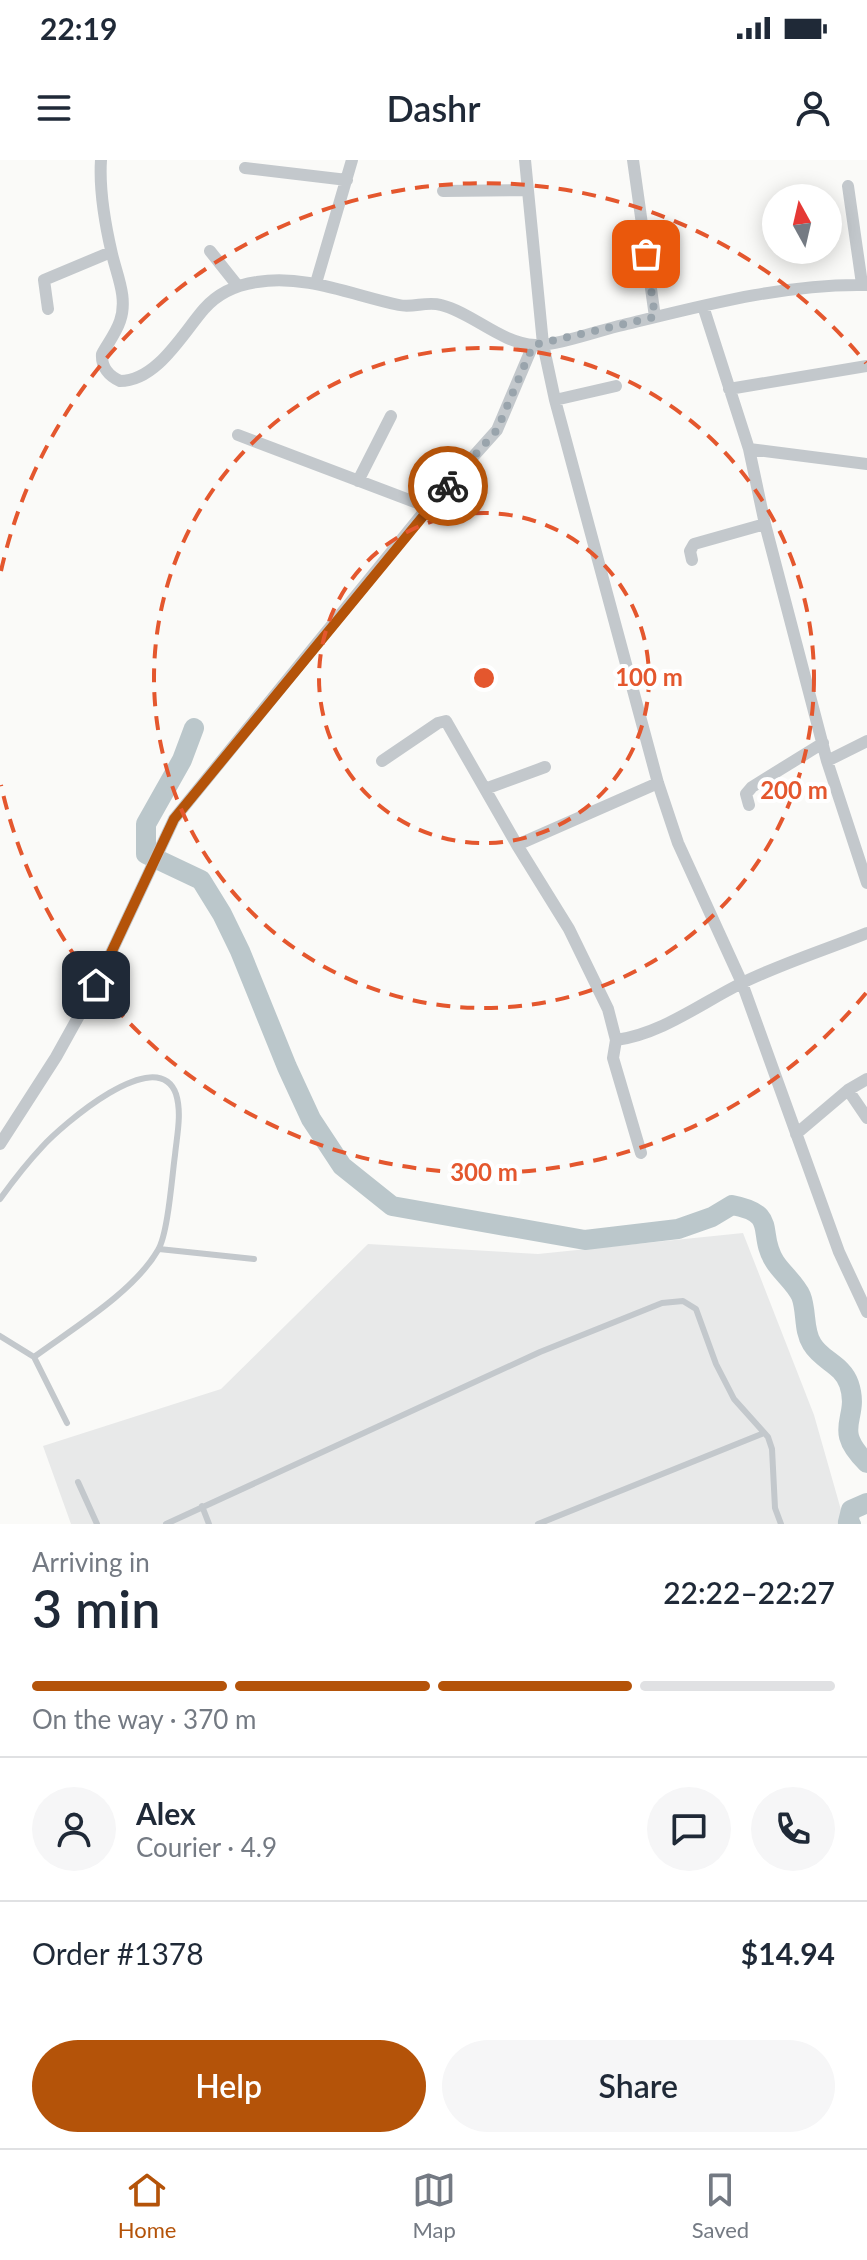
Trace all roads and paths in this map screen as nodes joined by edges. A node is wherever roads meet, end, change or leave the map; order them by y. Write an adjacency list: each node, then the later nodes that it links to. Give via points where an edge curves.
1 (101, 160): 11 (street)
2 (352, 160): 6 (street)
3 (525, 160): 8 (street)
4 (633, 160): 17 (street)
5 (245, 168): 6 (street)
6 (347, 180): 12 (street)
7 (848, 186): 14 (street)
8 (527, 190): 9 (street); 18 (street)
9 (443, 191)
10 (210, 251): 13 (street)
11 (111, 252): 13 (street, via 123,307 102,360 108,374 120,381 145,373 179,344 205,308); 16 (street, via 44,280)
12 (316, 283): 13 (street); 18 (street, via 402,306 439,304 505,336)
13 (237, 285)
14 (864, 285): 15 (street, via 773,292)
15 (703, 306): 17 (street); 21 (street)
16 (48, 309)
17 (655, 317): 18 (street)
18 (538, 344): 22 (street); 28 (street, via 497,430)
19 (867, 366): 21 (street)
20 (616, 386): 22 (street)
21 (729, 389): 25 (street)
22 (555, 400): 36 (street)
23 (391, 416): 27 (street)
24 (238, 435): 27 (street)
25 (749, 449): 26 (street); 29 (street)
26 (867, 464)
27 (358, 481): 28 (street)
28 (428, 507): 48 (street, via 174,819 96,985)
29 (765, 524): 30 (street, via 694,544); 32 (street)
30 (692, 560)
31 (867, 741): 34 (street)
32 (823, 743): 34 (street); 38 (street, via 752,787 746,794)
33 (382, 761): 37 (street, via 446,721)
34 (827, 761): 40 (street)
35 (545, 767): 37 (street)
36 (658, 783): 39 (street); 42 (street, via 678,843)
37 (485, 789): 39 (street)
38 (749, 805)
39 (517, 845): 43 (street, via 569,929 608,1009)
40 (867, 883)
41 (867, 933): 42 (street)
42 (742, 983): 43 (street, via 672,1021); 47 (street)
43 (616, 1040): 49 (street, via 613,1058)
44 (867, 1079): 45 (street)
45 (848, 1090): 46 (street); 47 (street)
46 (867, 1118)
47 (796, 1134): 53 (street)
48 (0, 1144)
49 (641, 1153)
50 (0, 1199): 51 (lane, via 43,1145 77,1115 121,1086 156,1077 168,1082 179,1112)
51 (159, 1249): 52 (lane); 55 (lane, via 114,1298)
52 (254, 1259)
53 (867, 1312)
54 (0, 1336): 55 (lane)
55 (34, 1357): 56 (lane)
56 (67, 1423)
57 (764, 1433): 59 (lane, via 734,1399 696,1309 683,1301 662,1303 540,1352); 63 (lane); 64 (lane, via 772,1449 775,1508)
58 (78, 1482): 60 (lane)
59 (202, 1506): 61 (lane); 62 (lane)
60 (97, 1524)
61 (166, 1524)
62 (209, 1524)
63 (538, 1524)
64 (781, 1524)

